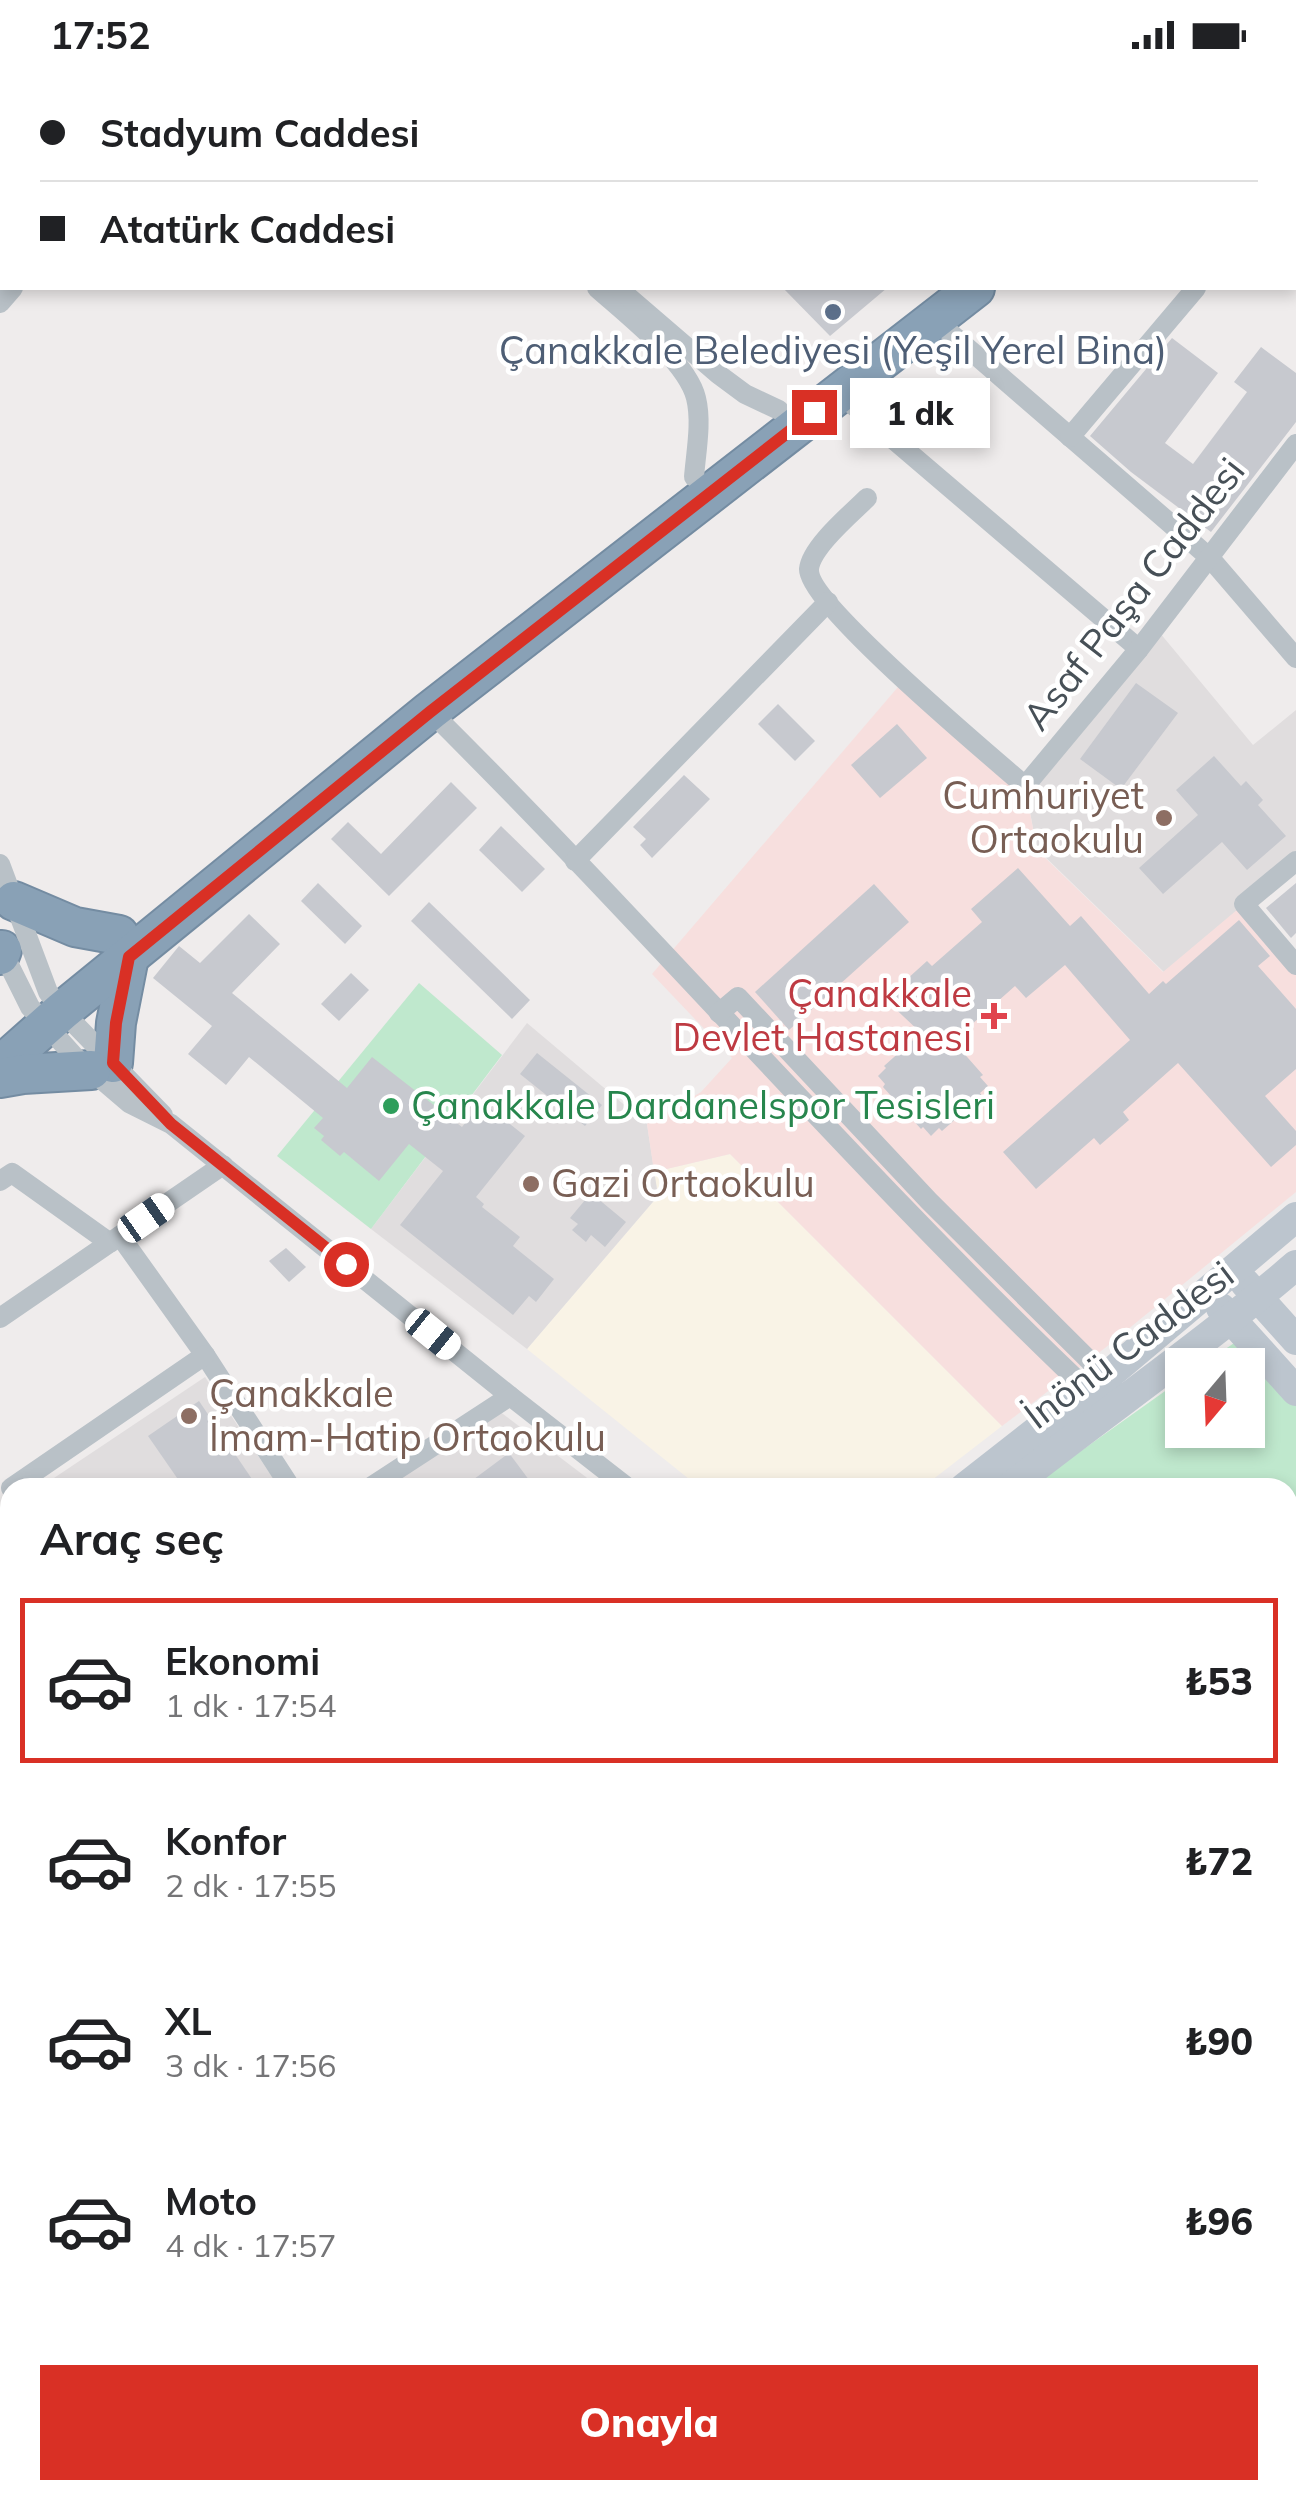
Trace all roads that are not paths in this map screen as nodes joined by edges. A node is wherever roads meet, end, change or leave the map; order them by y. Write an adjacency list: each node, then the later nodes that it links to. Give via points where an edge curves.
1 (599, 290): 6 (street, via 678,365)
2 (620, 290): 6 (street)
3 (970, 290): 5 (highway)
4 (1194, 290): 9 (street)
5 (934, 303): 7 (highway); 8 (highway); 9 (street)
6 (690, 365): 8 (street); 11 (street, via 698,426)
7 (839, 393): 15 (street); 17 (highway)
8 (779, 410): 11 (highway)
9 (1070, 437): 13 (street)
10 (1296, 444): 13 (street, Asaf Paşa Caddesi)
11 (694, 477): 22 (highway)
12 (867, 498): 14 (street, via 810,564 809,575)
13 (1210, 558): 15 (street, Asaf Paşa Caddesi); 16 (street)
14 (828, 602): 15 (street, Asaf Paşa Caddesi, via 904,680 1025,786); 19 (street)
15 (1139, 648)
16 (1296, 658)
17 (441, 723): 19 (street); 22 (highway)
18 (1296, 861): 24 (street, via 1244,904)
19 (575, 862): 43 (street, via 719,1013 738,997)
20 (0, 864): 21 (street)
21 (14, 901): 22 (highway); 25 (street)
22 (124, 946): 25 (highway); 28 (highway, via 116,1023)
23 (1, 951): 25 (street)
24 (1296, 965)
25 (46, 1009): 26 (highway); 27 (highway); 28 (street)
26 (0, 1032)
27 (0, 1066)
28 (102, 1066): 29 (highway); 30 (street, via 129,1103 171,1124)
29 (0, 1078)
30 (223, 1166): 33 (street); 44 (street)
31 (0, 1181): 33 (street, via 12,1173)
32 (1296, 1217): 35 (main road)
33 (115, 1239): 38 (street); 41 (street)
34 (1296, 1265): 37 (main road, İnönü Caddesi)
35 (1234, 1270): 36 (main road); 37 (main road)
36 (1207, 1292): 39 (main road); 43 (main road)
37 (1258, 1298): 39 (main road, İnönü Caddesi); 40 (main road)
38 (0, 1318)
39 (1231, 1320): 42 (main road); 43 (main road, İnönü Caddesi)
40 (1296, 1340)
41 (205, 1355): 45 (street); 46 (street)
42 (1296, 1391)
43 (1107, 1394): 49 (main road, İnönü Caddesi); 50 (main road, İnönü Caddesi)
44 (510, 1396): 47 (street); 48 (street)
45 (25, 1478)
46 (285, 1478)
47 (384, 1478)
48 (615, 1478)
49 (979, 1478)
50 (1019, 1478)

